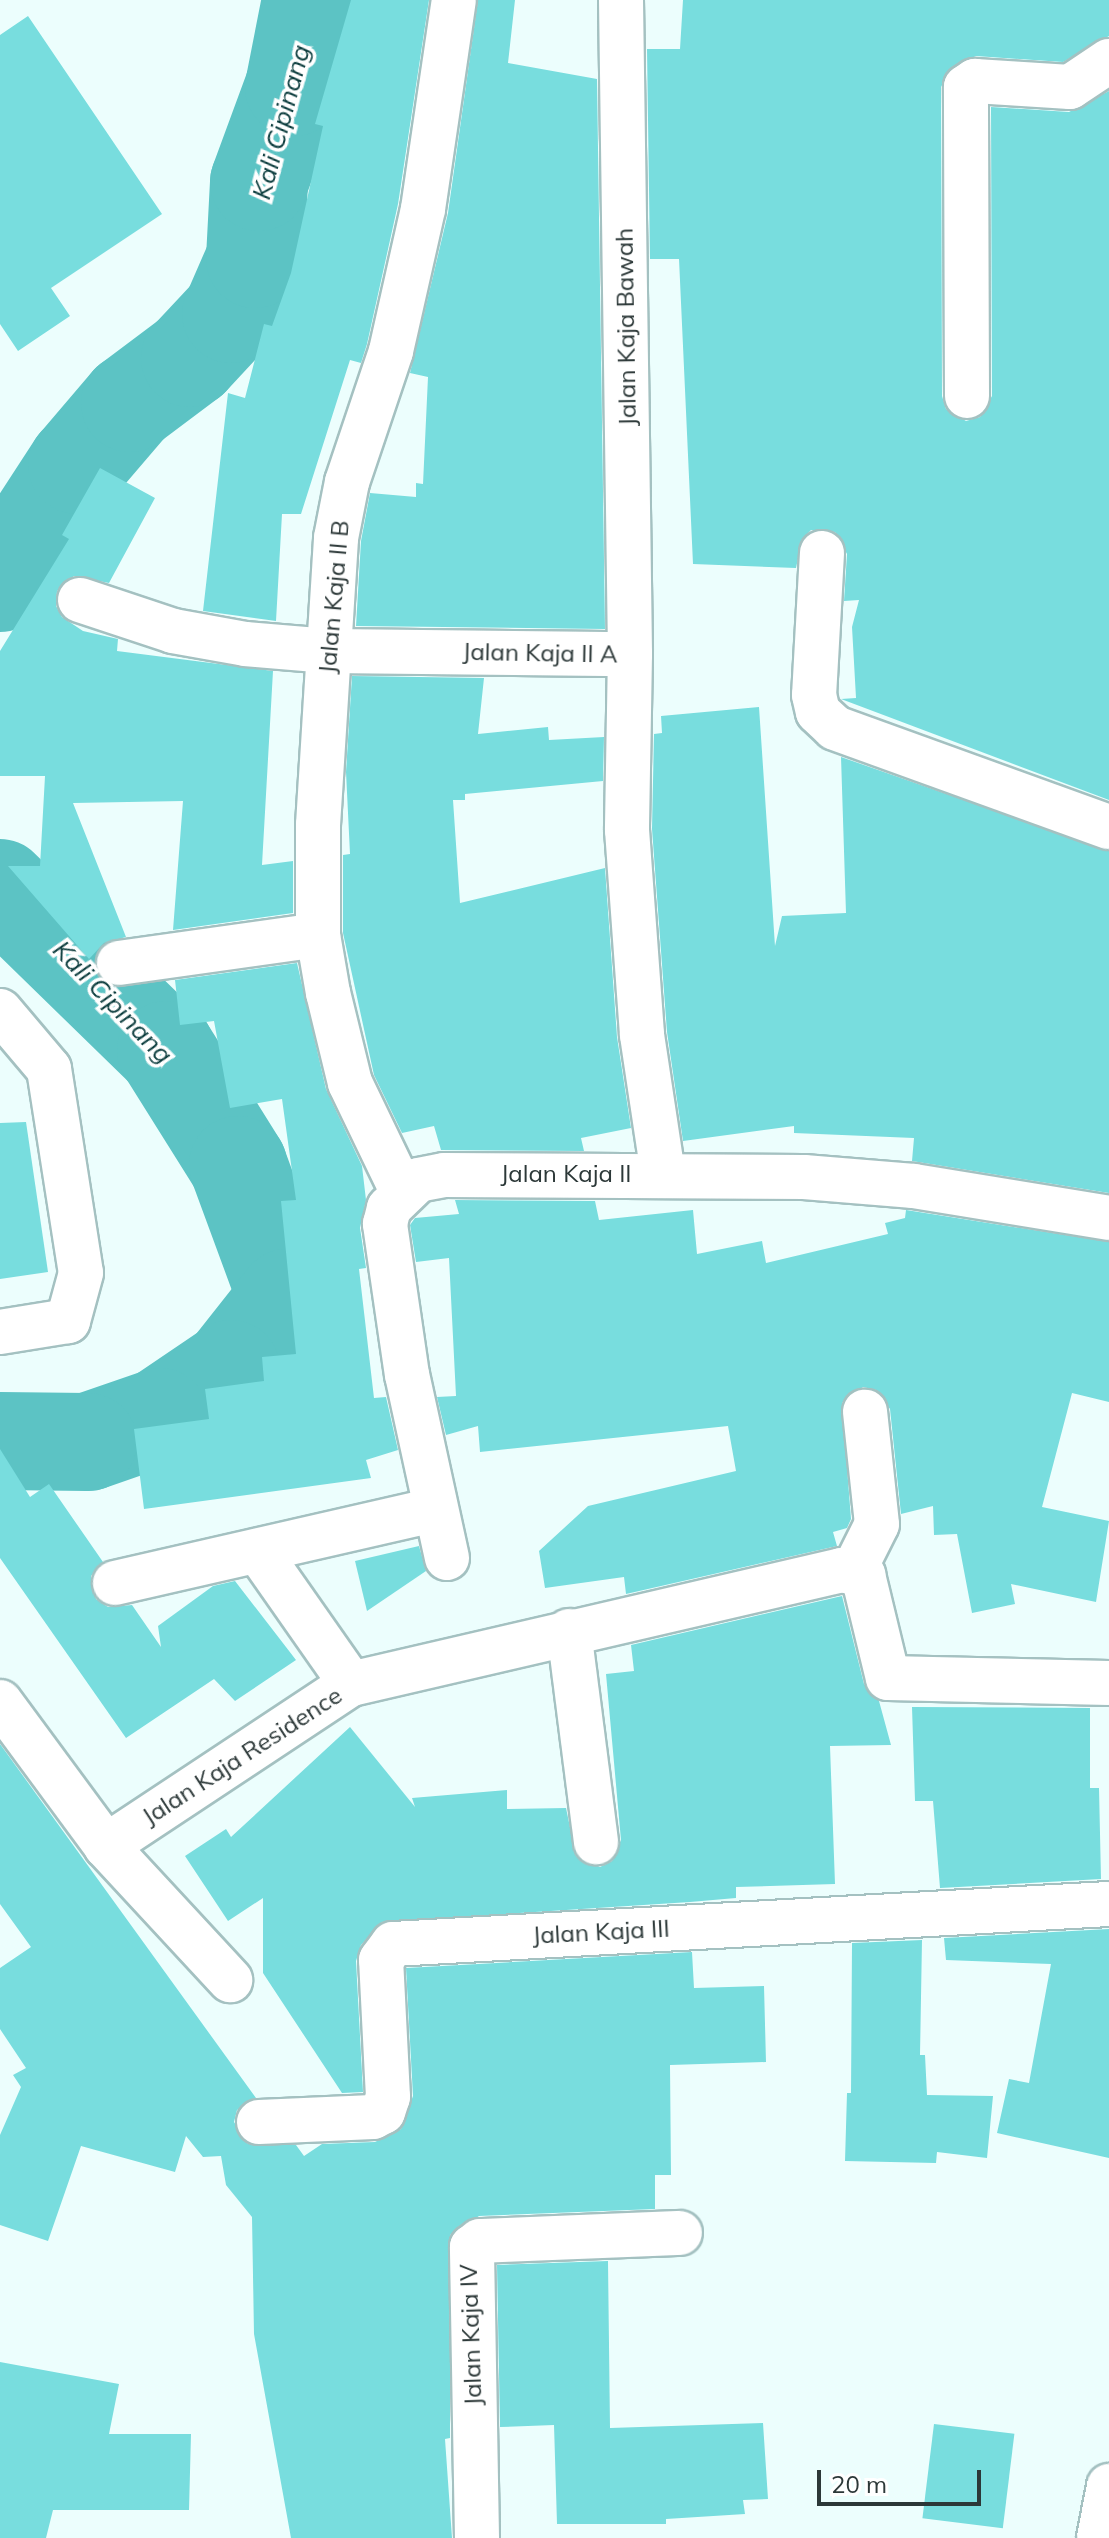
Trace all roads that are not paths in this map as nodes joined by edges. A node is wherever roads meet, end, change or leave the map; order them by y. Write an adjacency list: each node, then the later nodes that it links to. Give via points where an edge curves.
1 (454, 0): 7 (street, Jalan Kaja II B, via 423,209 391,351 347,482 336,538)
2 (621, 0): 8 (street, Jalan Kaja Bawah)
3 (1109, 61): 4 (street, via 1070,87 975,81 966,87)
4 (967, 396)
5 (822, 553): 9 (street, via 814,695 818,712 835,728)
6 (80, 600): 7 (street, Jalan Kaja II A, via 173,631)
7 (329, 651): 8 (street, Jalan Kaja II A); 10 (street, Jalan Kaja II B, via 318,825)
8 (630, 654): 13 (street, Jalan Kaja II A, via 627,830 633,939)
9 (1109, 827)
10 (318, 935): 11 (street); 14 (street, Jalan Kaja II B, via 350,1083)
11 (119, 963)
12 (0, 1011): 16 (street, via 49,1069 81,1273 68,1321)
13 (663, 1174): 14 (street, Jalan Kaja II, via 444,1175 418,1180); 15 (street, Jalan Kaja II, via 914,1186)
14 (402, 1191): 18 (street, via 385,1224 407,1375)
15 (1109, 1218)
16 (0, 1332)
17 (865, 1412): 21 (street, via 877,1524)
18 (435, 1510): 19 (street); 20 (street)
19 (258, 1551): 22 (street); 25 (street)
20 (447, 1558)
21 (854, 1570): 23 (street, Jalan Kaja Residence); 24 (street, via 863,1575 888,1678)
22 (115, 1583)
23 (569, 1631): 25 (street, Jalan Kaja Residence); 27 (street)
24 (1109, 1683)
25 (351, 1684): 28 (street, Jalan Kaja Residence)
26 (0, 1702): 28 (street)
27 (596, 1842)
28 (106, 1846): 30 (street)
29 (1109, 1904): 31 (street, Jalan Kaja III, via 393,1944 381,1960 388,2097 383,2112 373,2117)
30 (230, 1980)
31 (259, 2122)
32 (680, 2233): 34 (street, Jalan Kaja IV, via 480,2241 472,2247)
33 (1109, 2486): 35 (street)
34 (477, 2538)
35 (1099, 2538)

